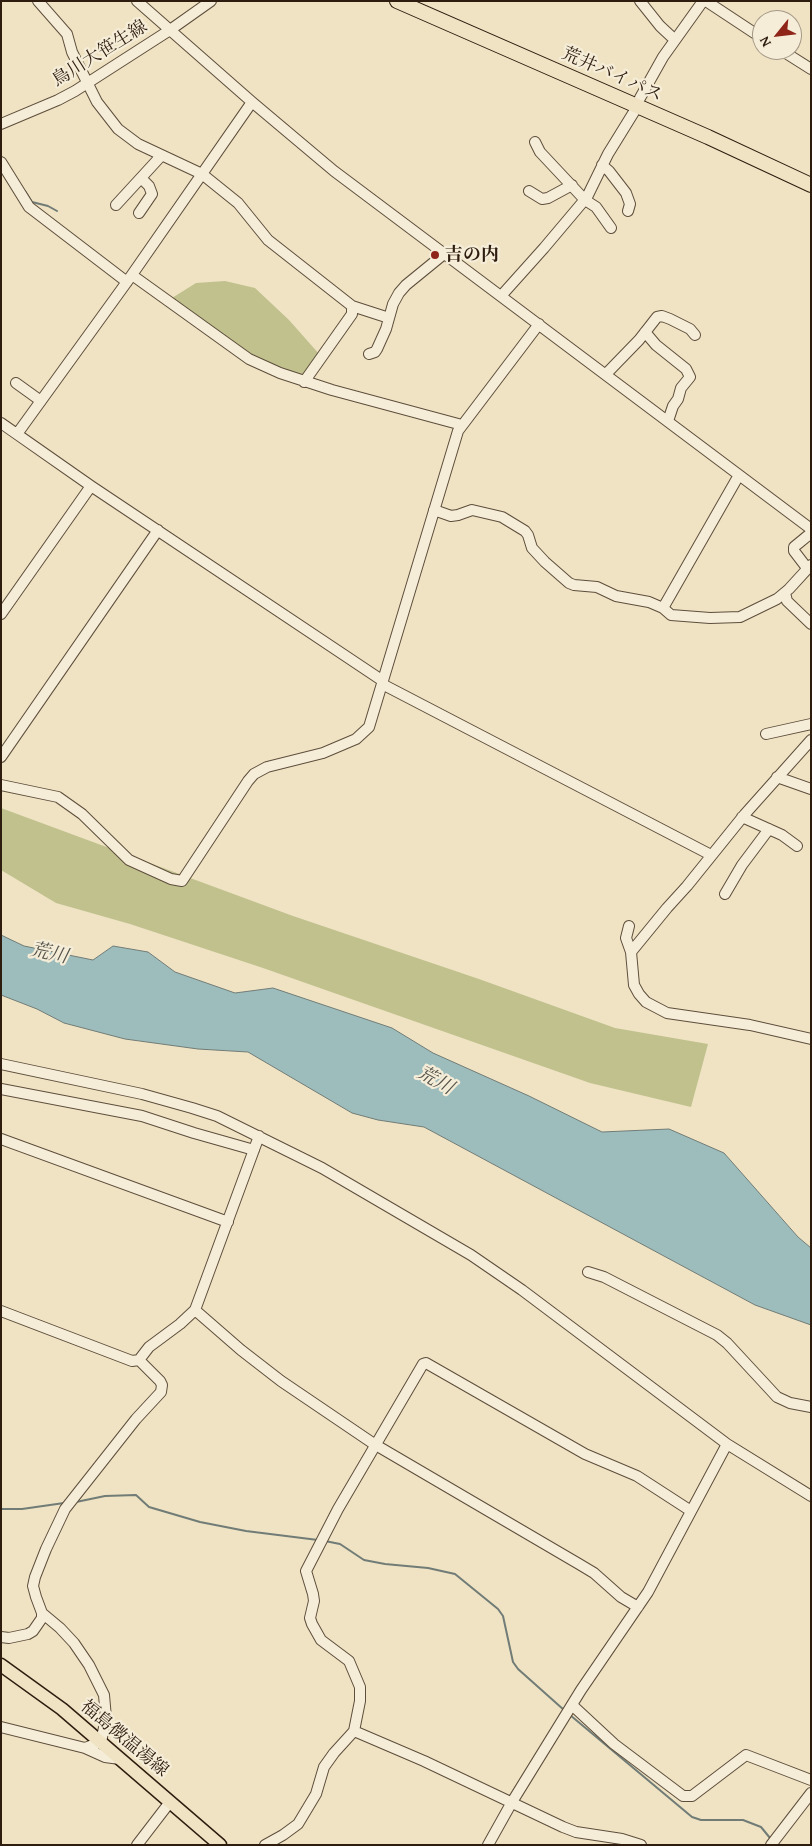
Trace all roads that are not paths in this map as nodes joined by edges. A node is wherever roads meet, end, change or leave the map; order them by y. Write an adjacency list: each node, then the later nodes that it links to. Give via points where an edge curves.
1 (38, 1): 13 (street, via 67,34)
2 (138, 1): 8 (street)
3 (210, 1): 8 (street, 鳥川大笹生線)
4 (397, 1): 15 (highway, 荒井バイパス)
5 (420, 1): 15 (highway, 荒井バイパス)
6 (640, 1): 10 (street)
7 (704, 1): 9 (street); 10 (street)
8 (170, 30): 13 (street, 鳥川大笹生線); 14 (street)
9 (752, 32)
10 (675, 40): 15 (street, via 662,57)
11 (797, 60): 12 (street)
12 (811, 69)
13 (88, 83): 16 (street, 鳥川大笹生線, via 58,100); 18 (street, via 97,102 118,129)
14 (252, 102): 21 (street); 32 (street, via 334,171)
15 (638, 103): 20 (street); 22 (highway, 荒井バイパス); 25 (highway, 荒井バイパス)
16 (1, 124)
17 (535, 142): 24 (street, via 540,152)
18 (161, 156): 21 (street); 23 (street)
19 (1, 162): 33 (street, via 29,207)
20 (602, 166): 27 (street); 29 (street, via 610,171 626,193 630,204)
21 (202, 174): 33 (street); 35 (street, via 238,203 268,240)
22 (811, 176)
23 (141, 178): 28 (street); 30 (street, via 152,194)
24 (572, 185): 26 (street, via 548,198); 27 (street)
25 (811, 185)
26 (529, 191)
27 (585, 200): 31 (street, via 596,207); 34 (street)
28 (116, 205)
29 (628, 211)
30 (138, 213)
31 (611, 228)
32 (444, 254): 34 (street); 36 (street, via 406,285 393,304)
33 (130, 279): 42 (street, via 249,359); 44 (street)
34 (501, 296): 37 (street)
35 (352, 306): 36 (street); 42 (street, via 352,314)
36 (389, 318): 40 (street, via 377,349)
37 (538, 324): 41 (street); 47 (street)
38 (645, 332): 39 (street, via 657,317 662,316); 41 (street); 45 (street, via 686,369 690,377 681,388)
39 (696, 335)
40 (369, 354)
41 (606, 374): 45 (street)
42 (304, 382): 47 (street)
43 (16, 383): 44 (street)
44 (41, 401): 48 (street)
45 (668, 421): 49 (street)
46 (1, 423): 48 (street)
47 (462, 425): 51 (street)
48 (17, 434): 50 (street)
49 (739, 475): 53 (street); 56 (street)
50 (91, 486): 52 (street); 57 (street)
51 (434, 510): 56 (street, via 451,516 472,510 502,517 525,531 532,548 569,583 597,587 616,596); 59 (street)
52 (158, 530): 59 (street); 63 (street)
53 (811, 531): 54 (street, via 794,547)
54 (809, 567): 55 (street)
55 (785, 593): 56 (street, via 740,617 672,615); 58 (street, via 791,605)
56 (663, 608)
57 (1, 614)
58 (811, 624)
59 (382, 683): 65 (street, via 369,727 356,739 254,774 182,881 129,860 82,814 58,797); 70 (street)
60 (811, 724): 61 (street)
61 (766, 734)
62 (811, 740): 64 (street)
63 (1, 756)
64 (777, 777): 66 (street); 67 (street)
65 (1, 785)
66 (811, 789)
67 (742, 818): 68 (street); 70 (street)
68 (769, 829): 69 (street); 71 (street)
69 (797, 846)
70 (711, 855): 73 (street)
71 (725, 894)
72 (628, 926): 73 (street, via 626,938)
73 (631, 952): 74 (street, via 634,985 639,994 646,1002 667,1013 750,1025)
74 (811, 1040)
75 (1, 1064): 77 (street, via 158,1098 217,1116)
76 (1, 1089): 79 (street, via 142,1116)
77 (259, 1136): 79 (street); 86 (street, via 358,1187 472,1255)
78 (1, 1139): 80 (street)
79 (254, 1150): 80 (street)
80 (228, 1222): 82 (street)
81 (588, 1272): 85 (street, via 604,1277 717,1335 777,1397)
82 (195, 1310): 84 (street, via 149,1347); 87 (street, via 281,1381)
83 (1, 1311): 84 (street)
84 (139, 1360): 91 (street, via 160,1381 162,1388 65,1509 35,1577 36,1597)
85 (811, 1407)
86 (727, 1444): 88 (street); 89 (street)
87 (376, 1445): 89 (street, via 426,1363 560,1442 637,1476); 90 (street, via 594,1573); 96 (street, via 338,1508 306,1571 314,1594 312,1624 322,1640 350,1661 360,1687)
88 (811, 1496)
89 (691, 1511): 90 (street)
90 (638, 1607): 94 (street)
91 (42, 1613): 92 (street, via 42,1618 28,1634); 97 (street, via 74,1643 99,1682 106,1707)
92 (1, 1637)
93 (1, 1665): 97 (main road, 福島微温湯線)
94 (572, 1704): 100 (street, via 614,1744 683,1796 692,1796 746,1755); 103 (street)
95 (1, 1728): 98 (street)
96 (354, 1731): 103 (street); 106 (street, via 324,1767 316,1794 298,1824)
97 (101, 1742): 98 (street); 99 (main road, 福島微温湯線)
98 (85, 1748): 99 (street)
99 (121, 1760): 102 (main road, 福島微温湯線)
100 (811, 1780)
101 (811, 1793): 109 (street)
102 (170, 1802): 104 (street); 105 (main road, 福島微温湯線)
103 (512, 1802): 107 (street); 108 (street, via 576,1832)
104 (137, 1845)
105 (220, 1845)
106 (265, 1845)
107 (488, 1845)
108 (641, 1845)
109 (771, 1845)

